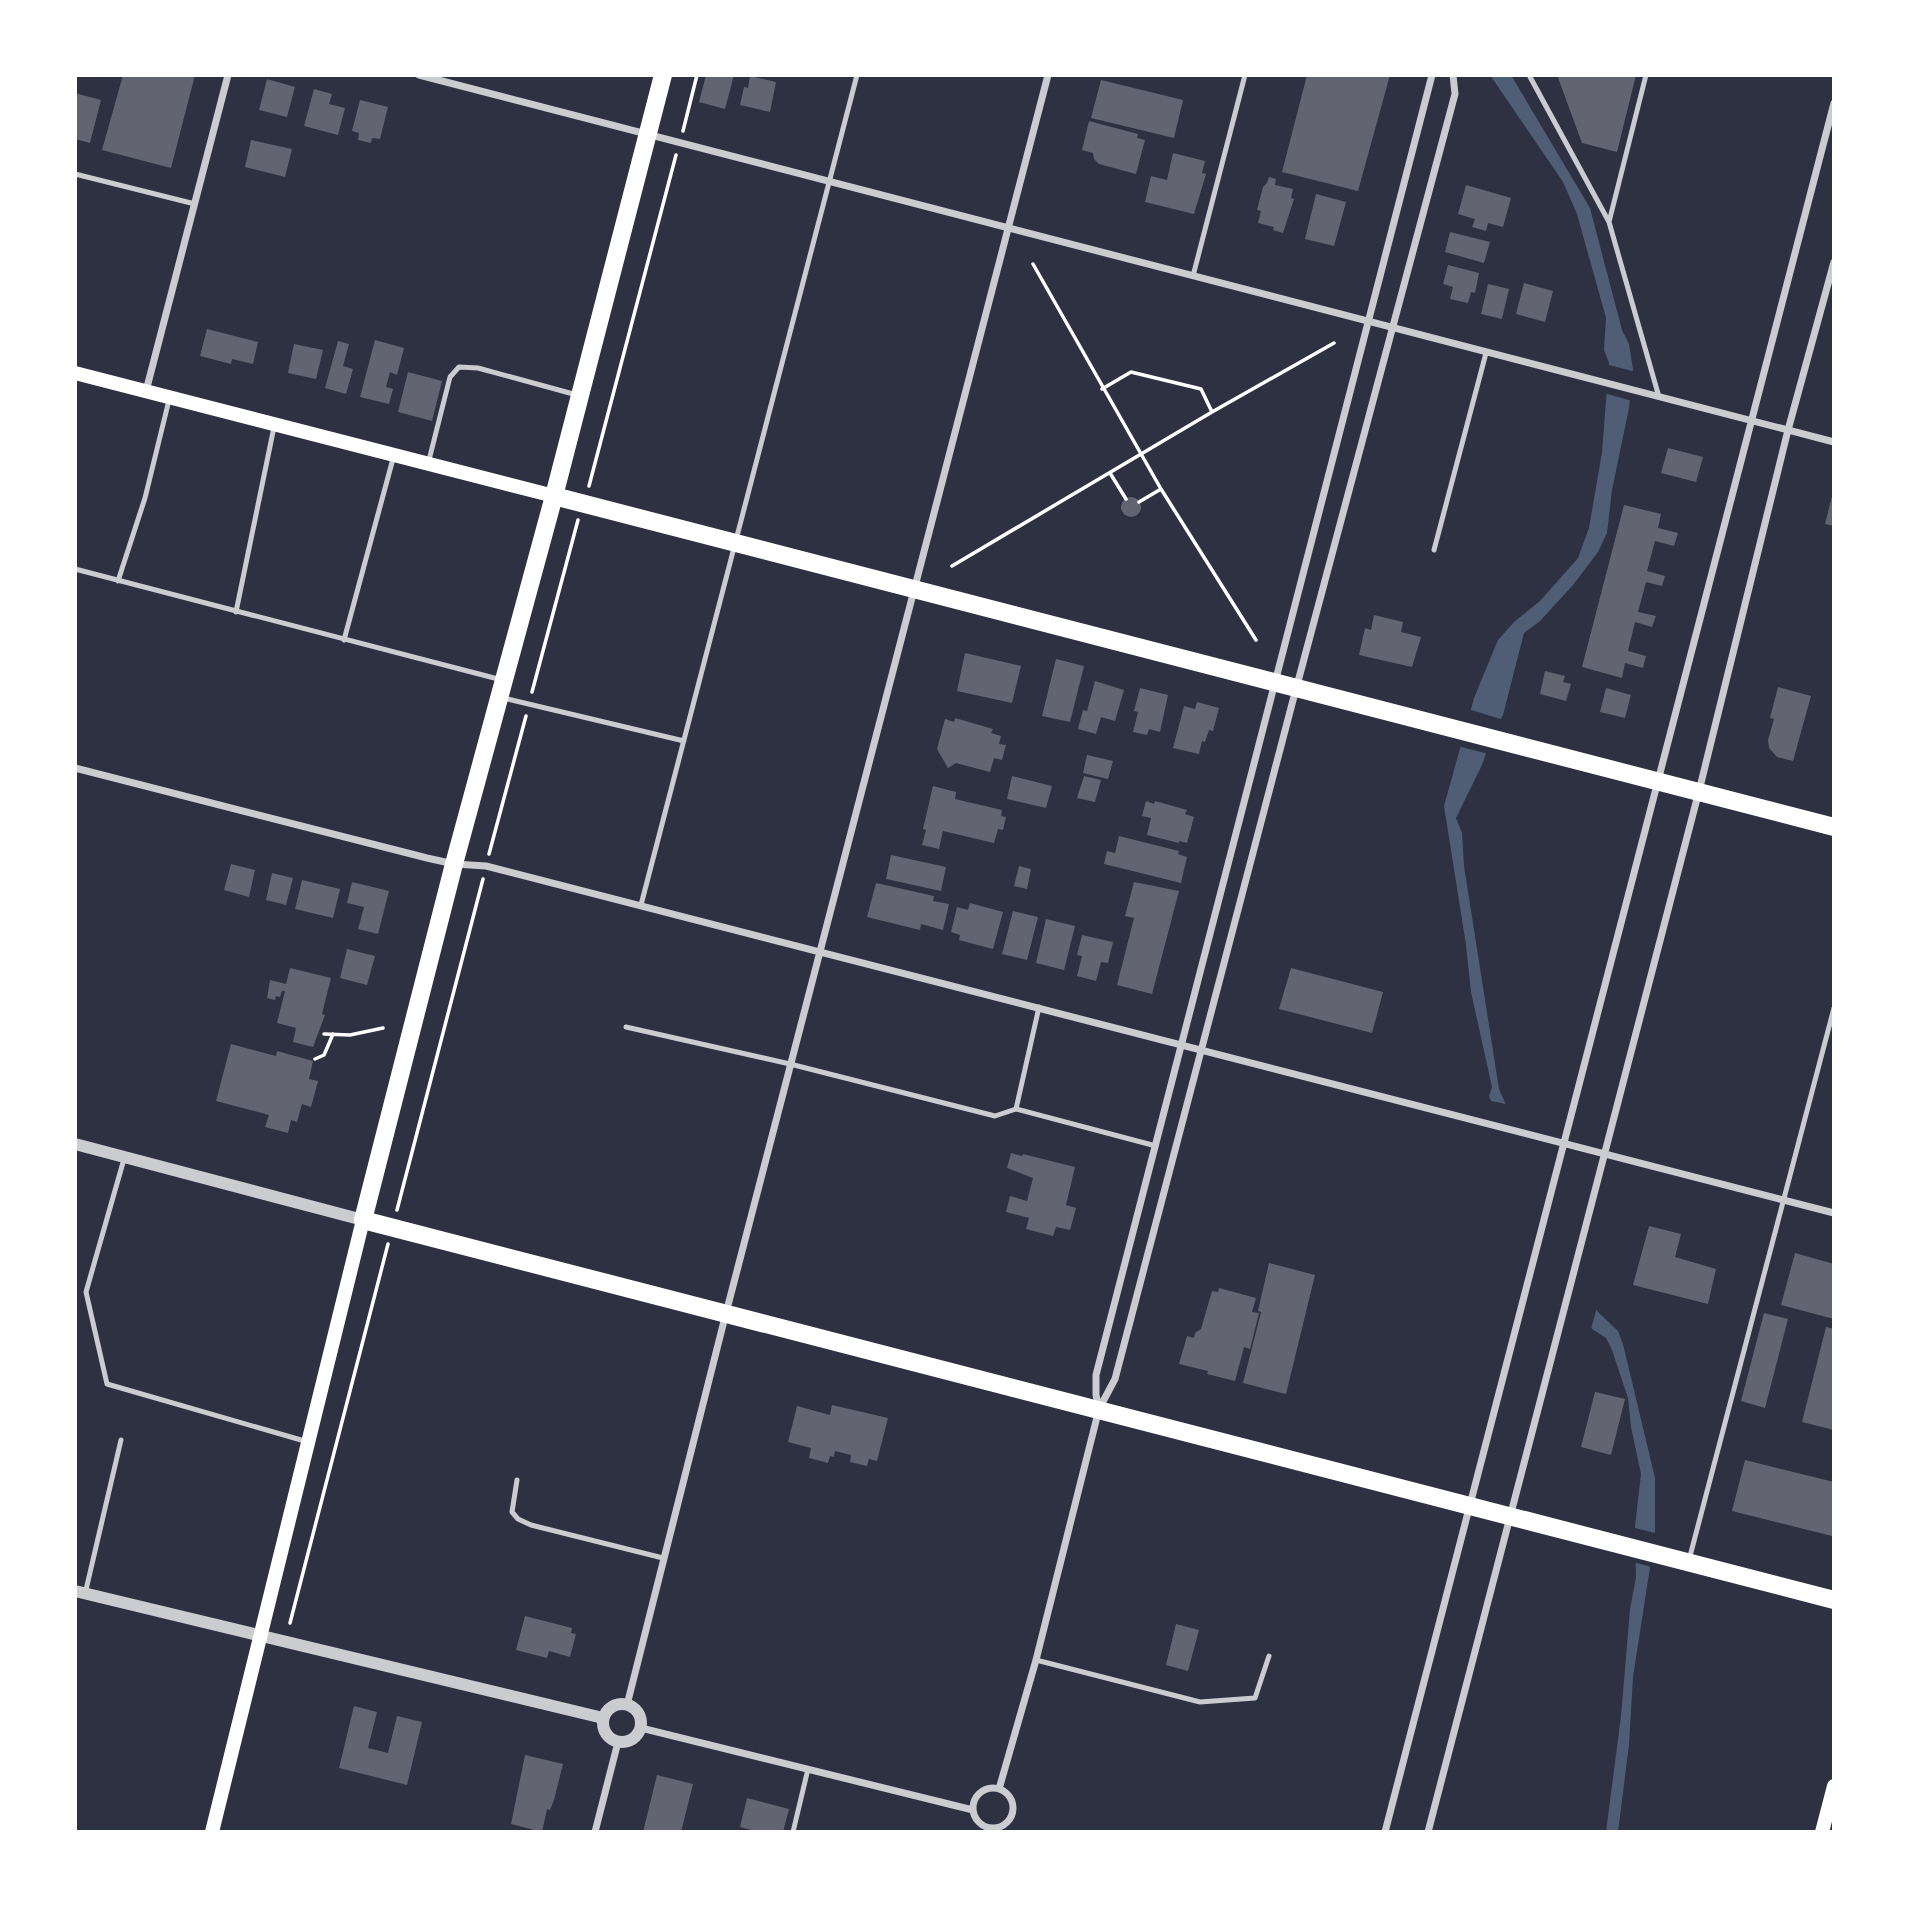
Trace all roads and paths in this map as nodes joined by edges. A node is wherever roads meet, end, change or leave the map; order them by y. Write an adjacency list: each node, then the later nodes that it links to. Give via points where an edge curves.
1 (228, 75): 17 (street)
2 (419, 75): 13 (street)
3 (663, 75): 13 (main road)
4 (697, 75): 14 (path)
5 (857, 75): 16 (lane)
6 (1048, 75): 19 (street)
7 (1245, 75): 22 (lane)
8 (1432, 75): 23 (street)
9 (1453, 75): 24 (street, via 1455,94)
10 (1529, 75): 18 (lane)
11 (1646, 75): 18 (lane)
12 (1834, 103): 34 (street)
13 (648, 135): 14 (street); 30 (main road)
14 (680, 143): 16 (street); 46 (path)
15 (75, 174): 17 (lane)
16 (829, 182): 19 (street); 47 (lane)
17 (195, 204): 29 (street)
18 (1609, 222): 32 (lane)
19 (1008, 228): 22 (street); 52 (street)
20 (1834, 262): 36 (street)
21 (1033, 264): 28 (path)
22 (1193, 276): 23 (street)
23 (1367, 322): 24 (street); 56 (street)
24 (1393, 329): 26 (street); 57 (street)
25 (1334, 343): 33 (path)
26 (1486, 353): 32 (street); 48 (lane)
27 (75, 373): 29 (main road)
28 (1102, 389): 33 (path, via 1131,372 1200,389); 38 (path)
29 (146, 391): 31 (main road)
30 (580, 396): 40 (lane, via 459,367 450,377); 43 (main road)
31 (170, 397): 35 (main road); 51 (lane)
32 (1659, 398): 34 (street)
33 (1212, 412): 38 (path)
34 (1751, 422): 36 (street); 62 (street)
35 (274, 424): 39 (main road); 53 (lane)
36 (1788, 430): 37 (street); 63 (street)
37 (1834, 442)
38 (1140, 454): 41 (path); 42 (path)
39 (394, 455): 40 (main road); 54 (lane)
40 (428, 464): 43 (main road)
41 (1110, 473): 44 (path); 49 (path)
42 (1161, 489): 45 (path); 55 (path)
43 (554, 496): 46 (main road); 58 (main road)
44 (1126, 499)
45 (1139, 502)
46 (583, 504): 47 (main road); 59 (path)
47 (735, 543): 52 (main road); 60 (lane)
48 (1434, 550)
49 (953, 566)
50 (75, 569): 51 (lane)
51 (118, 581): 53 (lane)
52 (915, 588): 56 (main road); 68 (street)
53 (236, 612): 54 (lane)
54 (344, 640): 58 (lane)
55 (1256, 640)
56 (1274, 682): 57 (main road); 75 (street)
57 (1296, 688): 62 (main road); 76 (street)
58 (501, 689): 59 (lane); 65 (main road)
59 (529, 704): 60 (lane); 66 (path)
60 (684, 741): 67 (lane)
61 (75, 768): 65 (street)
62 (1658, 781): 63 (main road); 80 (street)
63 (1699, 791): 64 (main road); 83 (street)
64 (1834, 827)
65 (454, 864): 66 (street); 87 (main road)
66 (486, 866): 67 (street); 88 (path)
67 (641, 905): 68 (street)
68 (820, 951): 69 (street); 78 (street)
69 (1039, 1007): 75 (street); 79 (lane)
70 (1834, 1008): 85 (lane)
71 (626, 1027): 78 (lane)
72 (383, 1028): 74 (path)
73 (324, 1034): 74 (path)
74 (332, 1034): 77 (path, via 324,1055)
75 (1182, 1044): 76 (street); 82 (street)
76 (1202, 1049): 80 (street); 90 (street, via 1115,1379)
77 (315, 1059)
78 (790, 1064): 79 (lane, via 995,1116); 89 (street)
79 (1016, 1109): 82 (lane)
80 (1564, 1143): 83 (street); 94 (street)
81 (75, 1144): 84 (street)
82 (1156, 1146): 90 (street, via 1096,1375)
83 (1603, 1153): 85 (street); 95 (street)
84 (124, 1157): 87 (street); 92 (lane, via 86,1292 107,1384)
85 (1784, 1200): 86 (street); 97 (lane)
86 (1834, 1213)
87 (363, 1220): 88 (main road); 92 (main road)
88 (392, 1227): 89 (main road); 100 (path)
89 (726, 1313): 90 (main road); 96 (street)
90 (1099, 1409): 94 (main road); 103 (street)
91 (121, 1440): 98 (lane)
92 (308, 1442): 101 (main road)
93 (517, 1480): 96 (lane, via 512,1512 519,1519)
94 (1469, 1504): 95 (main road); 116 (street)
95 (1511, 1517): 97 (main road); 117 (street)
96 (663, 1558): 104 (street)
97 (1689, 1562): 99 (main road)
98 (80, 1592): 101 (street)
99 (1834, 1600)
100 (290, 1623)
101 (260, 1637): 105 (street); 113 (main road)
102 (1269, 1656): 103 (lane, via 1255,1698 1200,1702)
103 (1036, 1660): 110 (street)
104 (627, 1705): 105 (street, via 616,1704); 106 (street, via 638,1712)
105 (603, 1718): 107 (street, via 604,1731)
106 (641, 1728): 107 (street, via 633,1739); 108 (street)
107 (618, 1742): 114 (street)
108 (808, 1769): 111 (street); 115 (lane)
109 (1834, 1786): 118 (main road)
110 (999, 1789): 111 (street, via 980,1793); 112 (street, via 1011,1800 1012,1814)
111 (973, 1810): 112 (street)
112 (991, 1830)
113 (212, 1832)
114 (595, 1832)
115 (793, 1832)
116 (1385, 1832)
117 (1428, 1832)
118 (1822, 1832)

